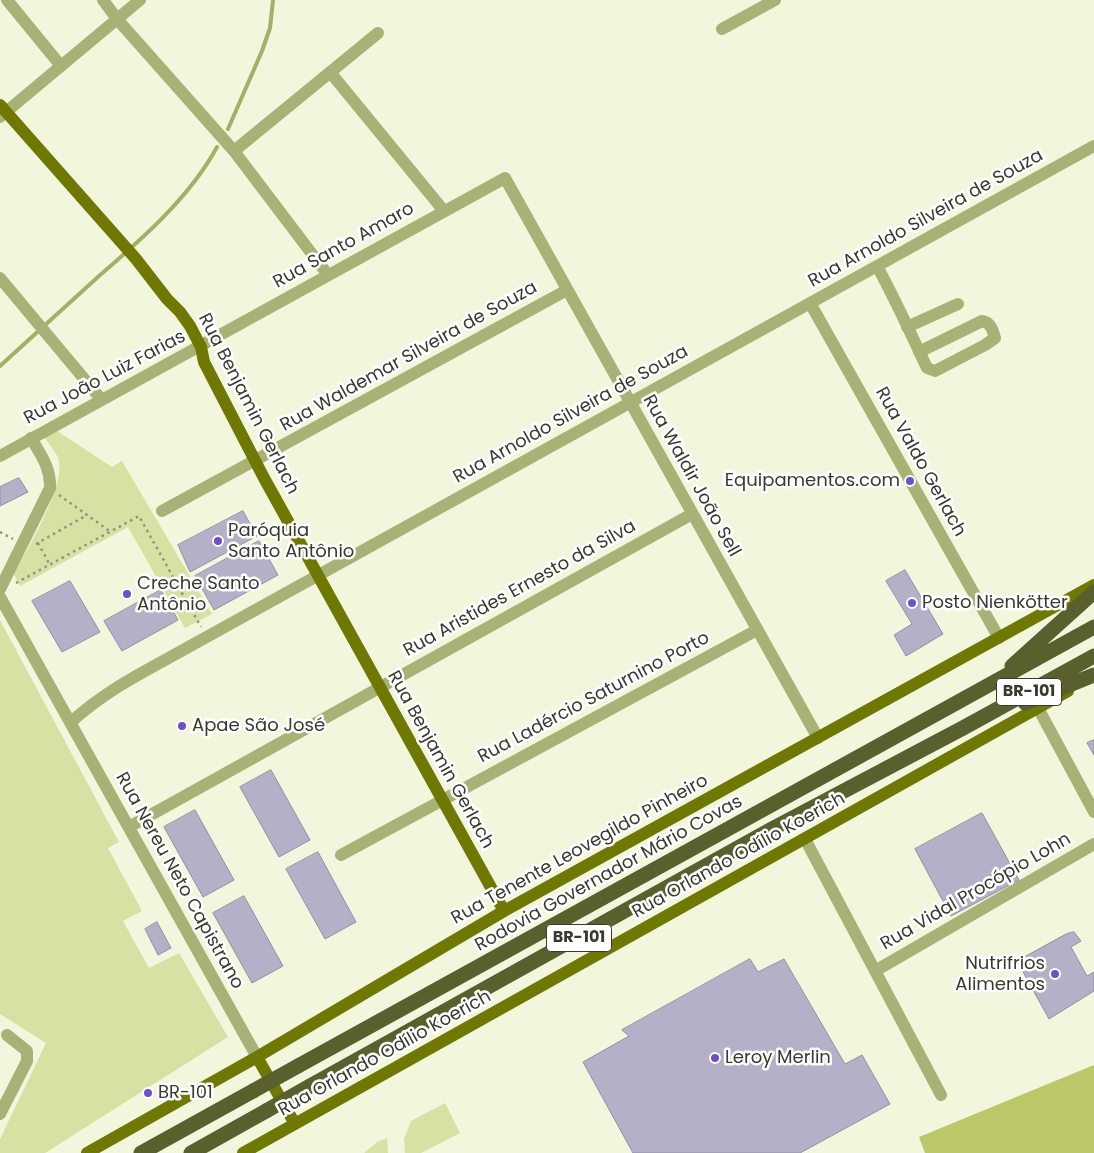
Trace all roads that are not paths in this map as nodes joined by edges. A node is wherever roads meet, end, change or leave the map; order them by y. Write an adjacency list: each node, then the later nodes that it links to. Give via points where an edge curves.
1 (7, 0): 8 (street)
2 (103, 0): 5 (street)
3 (140, 0): 5 (street)
4 (775, 0): 6 (street)
5 (117, 19): 8 (street); 12 (street)
6 (722, 29)
7 (378, 33): 9 (street)
8 (61, 66): 10 (street)
9 (330, 72): 12 (street); 14 (street)
10 (2, 111): 22 (main road, Rua Benjamin Gerlach, via 136,259 180,312)
11 (1094, 146): 15 (street, Rua Arnoldo Silveira de Souza)
12 (234, 151): 16 (street)
13 (505, 178): 14 (street, Rua Santo Amaro); 18 (street, Rua Waldir João Sell)
14 (444, 212): 16 (street, Rua Santo Amaro)
15 (877, 266): 19 (street, Rua Arnoldo Silveira de Souza); 21 (street)
16 (328, 275): 22 (street, Rua Santo Amaro)
17 (0, 278): 24 (street)
18 (567, 290): 25 (street, Rua Waldir João Sell); 28 (street, Rua Waldemar Silveira de Souza)
19 (810, 303): 25 (street, Rua Arnoldo Silveira de Souza); 37 (street, Rua Valdo Gerlach)
20 (958, 304): 21 (street)
21 (907, 327): 23 (street)
22 (200, 347): 24 (street, Rua João Luiz Farias); 28 (main road, Rua Benjamin Gerlach, via 204,362)
23 (920, 352): 23 (street, via 927,368 935,371 995,338 990,325 982,321)
24 (101, 399): 26 (street, Rua João Luiz Farias)
25 (630, 402): 30 (street, Rua Waldir João Sell); 31 (street, Rua Arnoldo Silveira de Souza)
26 (31, 438): 27 (street, Rua João Luiz Farias); 33 (street, via 47,465 50,488)
27 (0, 456)
28 (256, 461): 29 (street, Rua Waldemar Silveira de Souza); 31 (main road, Rua Benjamin Gerlach)
29 (162, 511)
30 (692, 514): 36 (street, Rua Waldir João Sell); 41 (street, Rua Aristides Ernesto da Silva)
31 (318, 574): 41 (main road, Rua Benjamin Gerlach); 43 (street, Rua Arnoldo Silveira de Souza, via 106,693)
32 (1094, 586): 37 (main road, Rua Tenente Leovegildo Pinheiro)
33 (3, 591): 43 (street, Rua Nereu Neto Capistrano)
34 (1094, 592): 40 (highway)
35 (1094, 627): 40 (highway, Rodovia Governador Mário Covas / BR-101)
36 (757, 630): 45 (street, Rua Waldir João Sell); 46 (street, Rua Ladércio Saturnino Porto)
37 (999, 638): 45 (main road, Rua Tenente Leovegildo Pinheiro)
38 (1094, 656): 44 (highway, BR-101)
39 (1094, 676): 42 (main road, Rua Orlando Odílio Koerich); 44 (highway)
40 (996, 681): 60 (highway, Rodovia Governador Mário Covas / BR-101, bridge)
41 (380, 687): 46 (main road, Rua Benjamin Gerlach); 48 (street, Rua Aristides Ernesto da Silva)
42 (1038, 708): 47 (street); 49 (main road, Rua Orlando Odílio Koerich)
43 (71, 722): 48 (street, Rua Nereu Neto Capistrano)
44 (963, 728): 61 (highway, BR-101, bridge, via 770,830)
45 (818, 738): 52 (main road, Rua Tenente Leovegildo Pinheiro)
46 (443, 800): 51 (street, Rua Ladércio Saturnino Porto); 52 (main road, Rua Benjamin Gerlach)
47 (1094, 812)
48 (129, 827): 55 (street, Rua Nereu Neto Capistrano)
49 (805, 839): 53 (street, Rua Vidal Procópio Lohn); 58 (main road, Rua Orlando Odílio Koerich)
50 (1094, 844): 53 (street, Rua Vidal Procópio Lohn)
51 (342, 855)
52 (504, 911): 55 (main road, Rua Tenente Leovegildo Pinheiro)
53 (875, 971): 56 (street)
54 (7, 1035): 57 (street, via 28,1055)
55 (257, 1057): 58 (main road); 59 (main road, Rua Tenente Leovegildo Pinheiro)
56 (941, 1095)
57 (0, 1114)
58 (295, 1124): 62 (main road, Rua Orlando Odílio Koerich)
59 (87, 1153)
60 (141, 1153)
61 (192, 1153)
62 (243, 1153)

